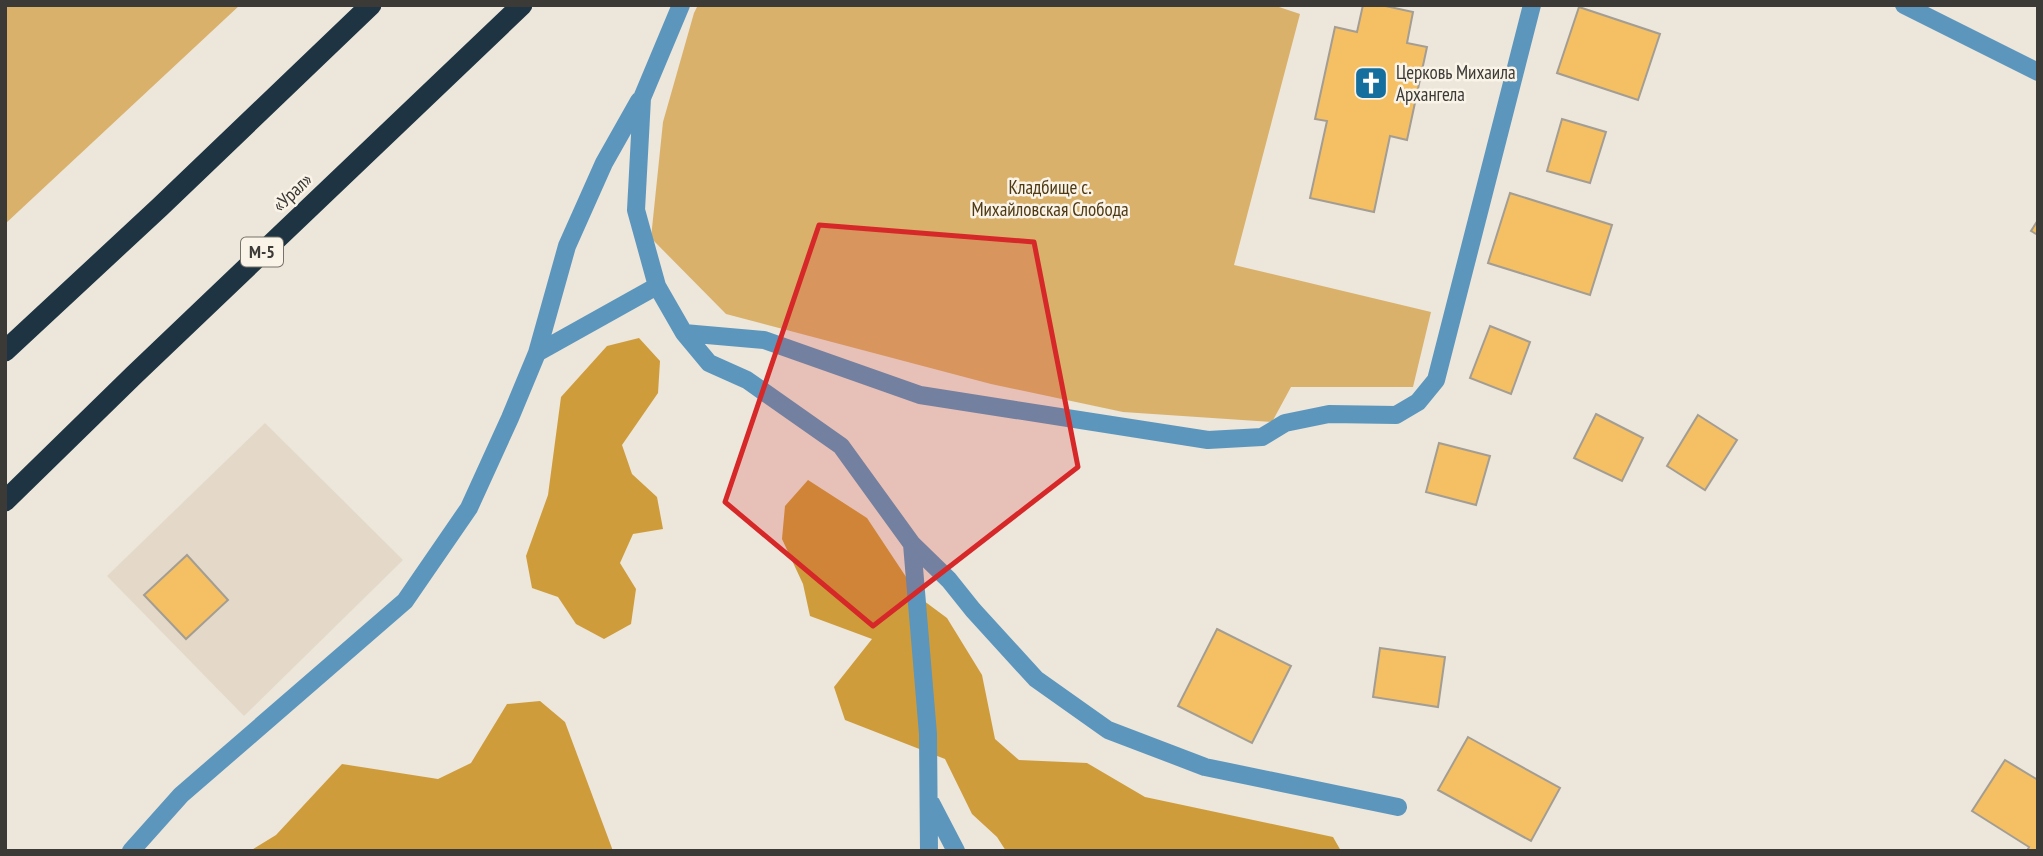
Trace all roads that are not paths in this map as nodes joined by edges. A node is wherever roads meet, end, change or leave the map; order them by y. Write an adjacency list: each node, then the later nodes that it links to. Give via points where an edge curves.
1 (371, 5): 10 (highway)
2 (522, 5): 12 (highway, «Урал» / М-5)
3 (681, 5): 7 (lane)
4 (1532, 5): 9 (lane, via 1436,380 1418,402 1396,415 1329,414 1284,423 1262,437 1208,440 920,395 764,340)
5 (1905, 5): 6 (lane)
6 (2038, 72)
7 (642, 98): 8 (lane, via 636,210); 11 (lane, via 604,163 567,246)
8 (657, 286): 9 (lane); 11 (lane)
9 (684, 333): 13 (lane, via 709,363 747,380 841,446)
10 (5, 351)
11 (537, 353): 16 (lane, via 469,508 405,601 181,795)
12 (5, 502)
13 (912, 544): 14 (lane, via 928,734); 15 (lane, via 1036,680 1108,730 1205,767)
14 (928, 797): 17 (lane); 18 (lane)
15 (1398, 807)
16 (131, 851)
17 (929, 851)
18 (956, 851)

